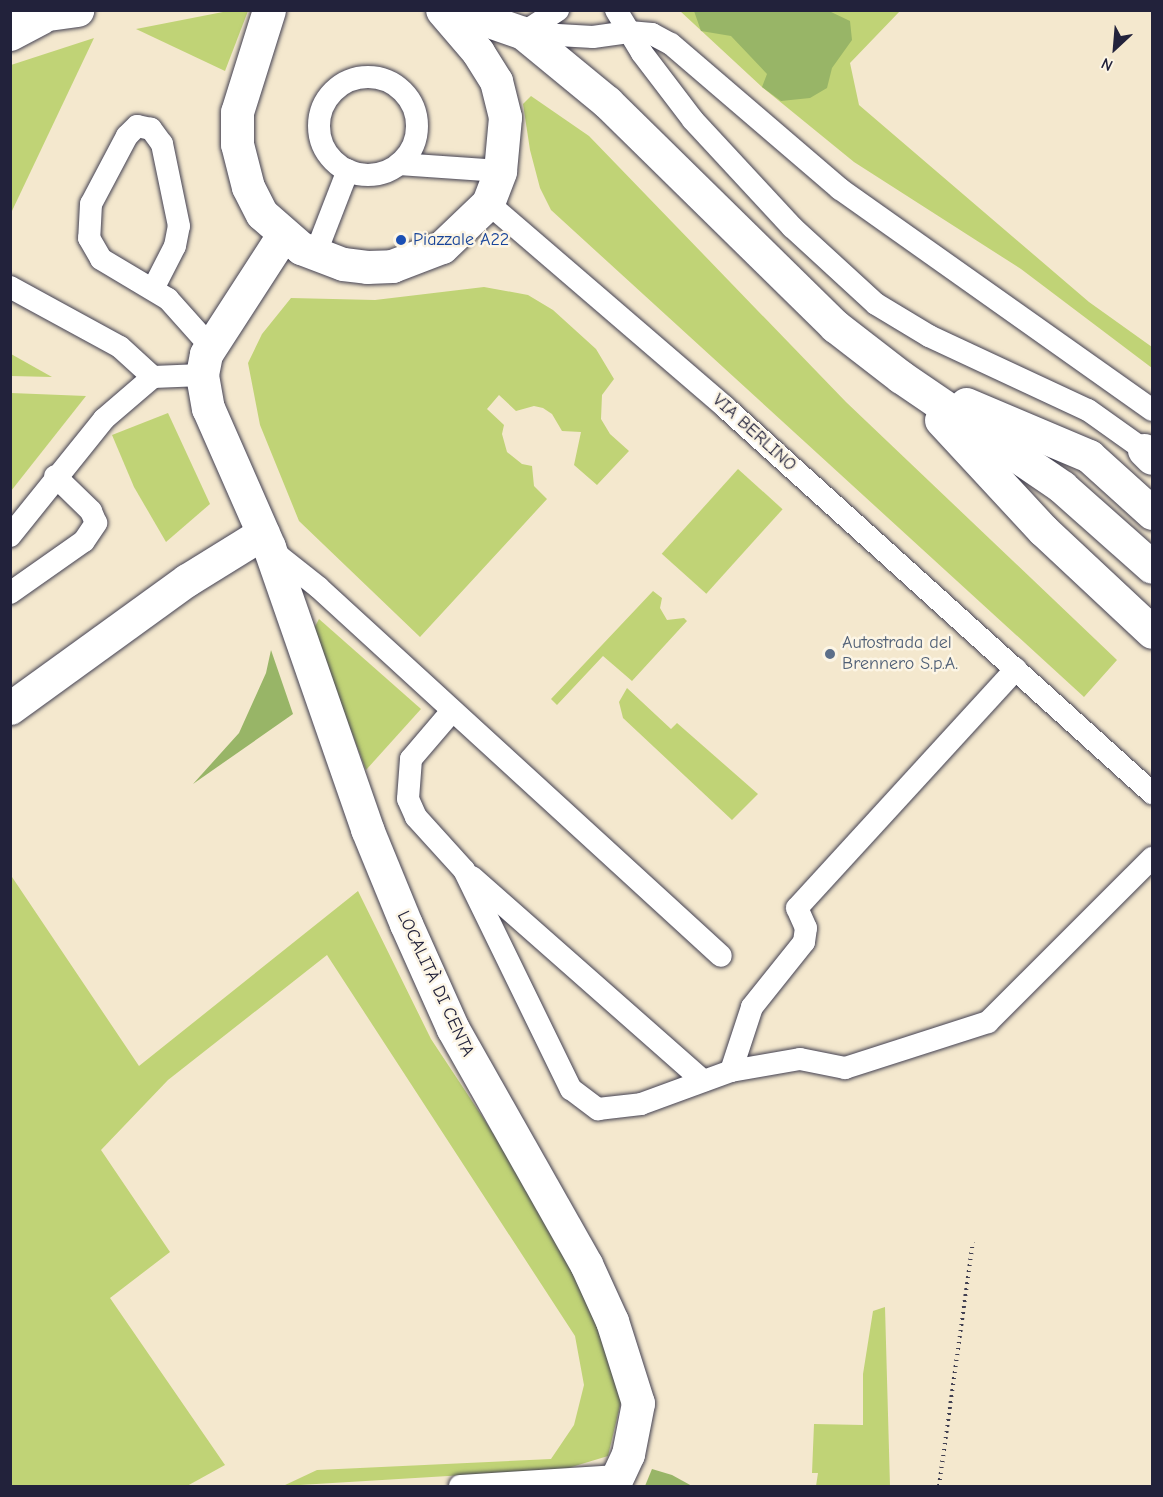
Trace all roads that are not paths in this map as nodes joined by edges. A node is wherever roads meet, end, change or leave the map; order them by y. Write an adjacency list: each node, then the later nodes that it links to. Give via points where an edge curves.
1 (77, 10): 7 (main road)
2 (270, 10): 15 (main road, via 237,112 237,144 248,187 262,214)
3 (442, 10): 13 (main road, via 478,52 496,81 505,117)
4 (457, 10): 9 (main road)
5 (558, 10): 9 (lane)
6 (616, 10): 8 (lane)
7 (26, 18): 10 (main road)
8 (629, 32): 9 (lane, via 593,37); 22 (lane, via 652,34 671,44 840,189); 23 (lane, via 693,120 792,227 876,304 929,336 1088,410)
9 (523, 33): 21 (main road, via 607,102 835,326)
10 (10, 34)
11 (399, 164): 12 (lane, via 374,175); 12 (lane, via 416,138 413,107 392,83 378,77 362,77 334,90 319,118 325,150); 13 (lane)
12 (348, 170): 16 (lane)
13 (500, 171): 14 (main road)
14 (488, 203): 16 (main road, via 441,247 416,259 367,267); 31 (lane, VIA BERLINO, via 725,406)
15 (283, 235): 16 (main road); 19 (main road)
16 (315, 255)
17 (10, 286): 20 (lane, via 120,347)
18 (153, 289): 18 (lane, via 101,259 87,228 91,204 127,136 137,126 151,129 162,144 179,226 175,246); 19 (lane, via 168,299)
19 (206, 360): 20 (lane); 27 (main road, LOCALITÀ DI CENTA, via 208,408)
20 (153, 377): 24 (lane, via 104,419)
21 (901, 377): 25 (main road, via 1089,456); 28 (main road, via 1062,487); 30 (main road, via 1043,530)
22 (1152, 410)
23 (1150, 453)
24 (55, 476): 26 (lane); 29 (lane, via 91,511 96,523 84,541)
25 (1152, 513)
26 (10, 536)
27 (266, 540): 32 (main road, via 187,580); 33 (lane); 40 (main road, LOCALITÀ DI CENTA, via 367,829 411,935 453,1029 581,1254 612,1321 638,1403 628,1454)
28 (1152, 567)
29 (10, 593)
30 (1152, 632)
31 (1016, 669): 34 (lane, VIA BERLINO); 38 (lane, via 797,908 806,928 804,942 753,1007)
32 (10, 708)
33 (452, 711): 36 (lane, via 411,759 408,799 416,818); 37 (lane)
34 (1152, 793)
35 (1152, 858): 38 (lane, via 988,1022 845,1068 800,1059)
36 (464, 870): 39 (lane); 39 (lane, via 571,1089 582,1101 598,1109 616,1109)
37 (721, 956)
38 (731, 1071): 39 (lane)
39 (703, 1081)
40 (616, 1481): 41 (lane)
41 (460, 1486)

